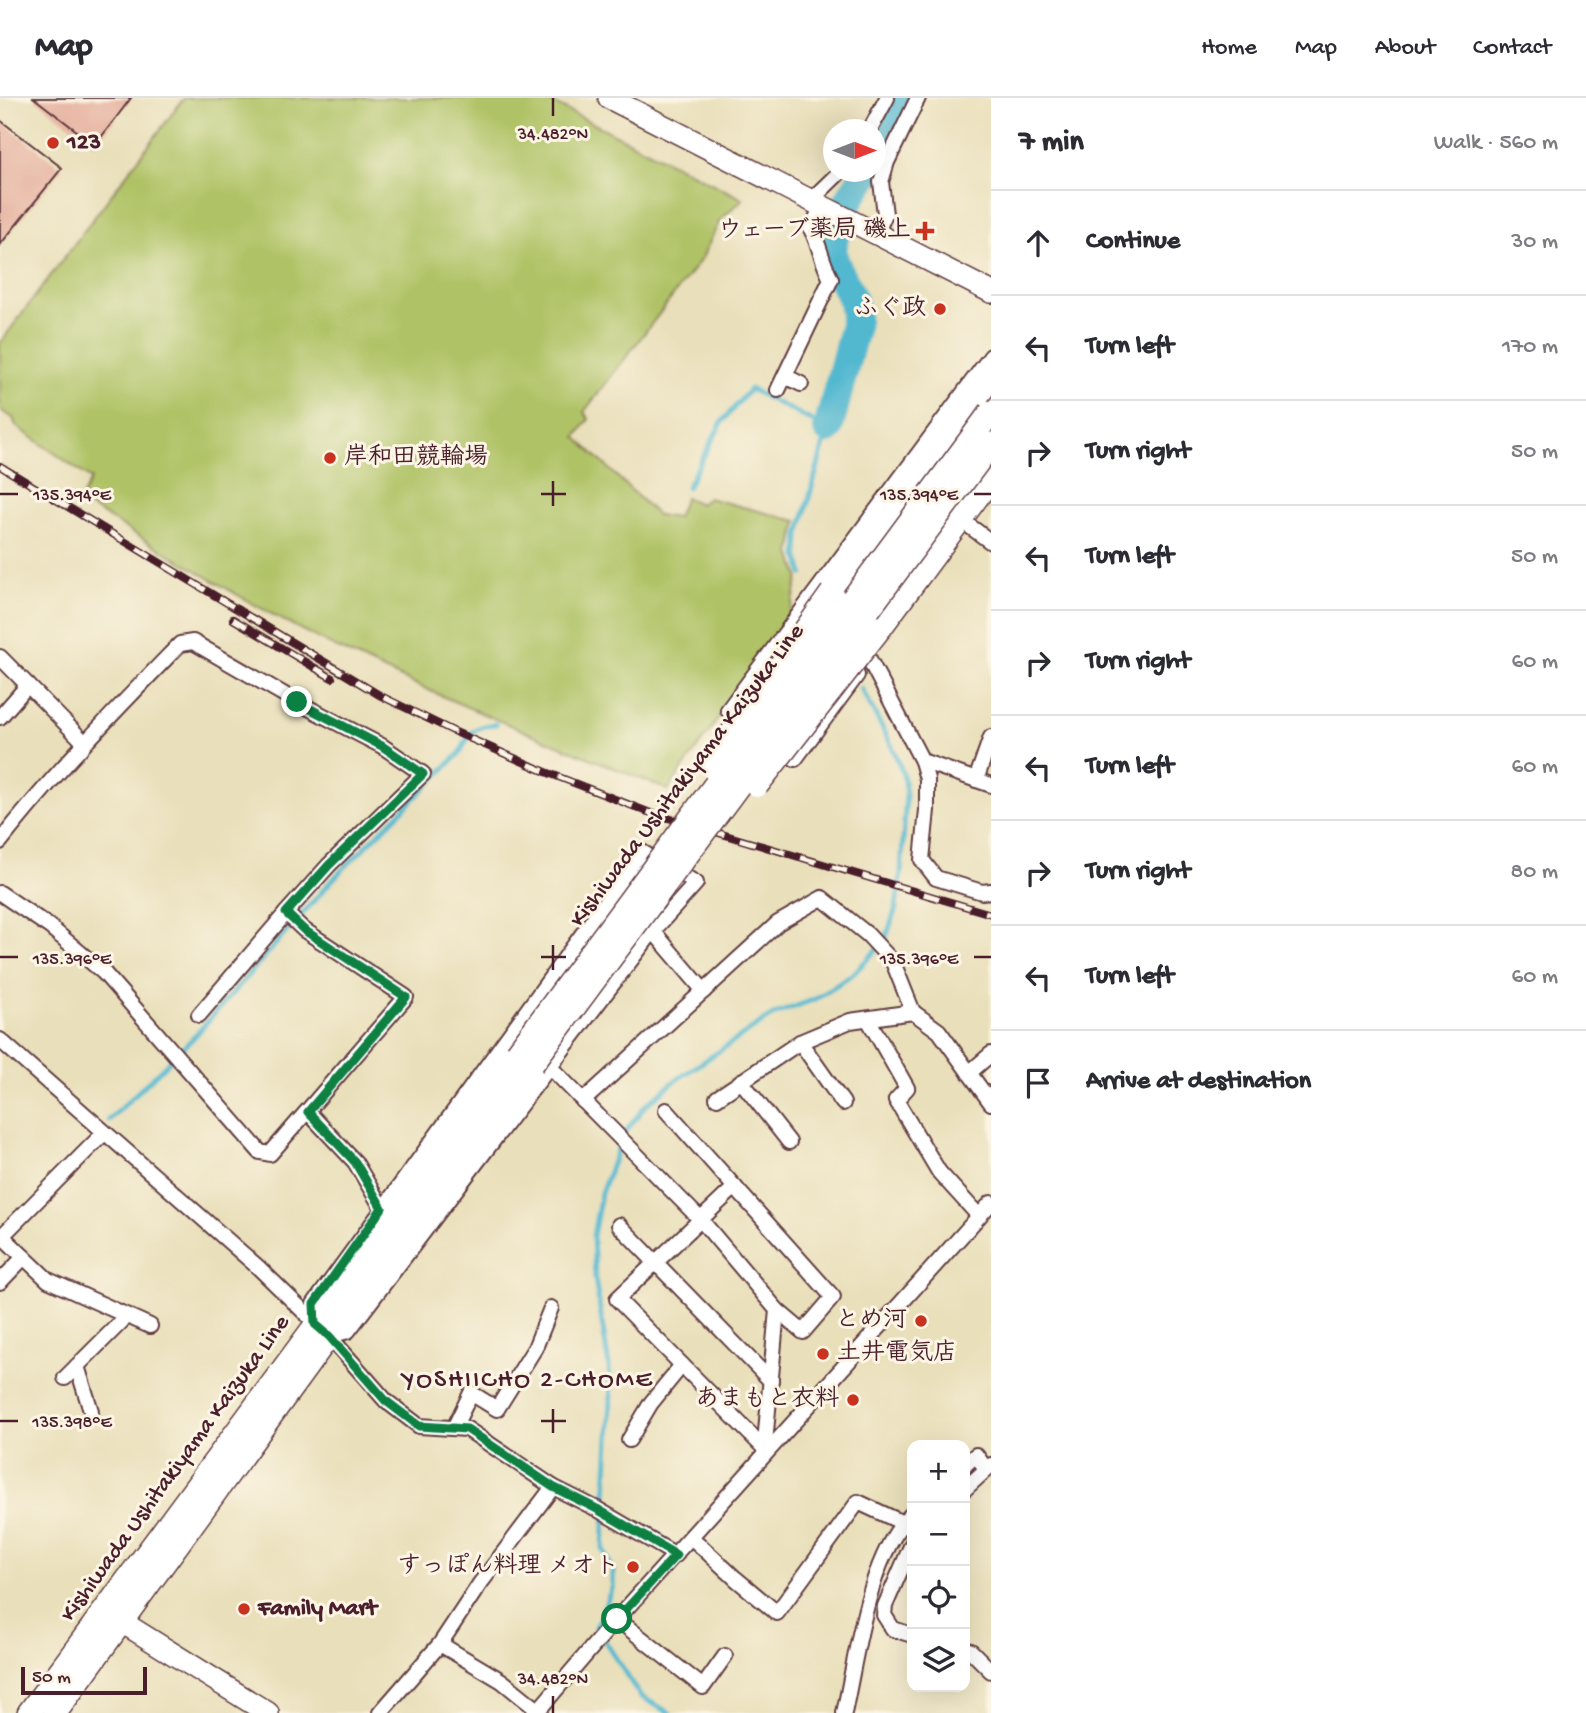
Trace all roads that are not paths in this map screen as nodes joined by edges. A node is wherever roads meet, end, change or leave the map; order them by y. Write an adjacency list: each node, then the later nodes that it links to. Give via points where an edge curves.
1 (609, 98): 6 (main road)
2 (887, 98): 4 (street)
3 (919, 98): 7 (street, via 887,162 881,183 885,214)
4 (876, 119)
5 (834, 182): 6 (street)
6 (821, 205): 7 (main road); 9 (street, via 811,229 831,279)
7 (872, 232): 8 (main road)
8 (991, 292)
9 (813, 319): 10 (street); 12 (street)
10 (827, 327)
11 (991, 356): 23 (street, via 728,710 795,760)
12 (785, 376): 14 (street); 15 (street)
13 (991, 377): 31 (main road, bridge, via 728,740)
14 (801, 384)
15 (778, 390)
16 (991, 412): 31 (main road, Kishiwada Ushitakiyama Kaizuka Line, bridge)
17 (991, 444): 31 (main road, Kishiwada Ushitakiyama Kaizuka Line, bridge)
18 (991, 478): 31 (main road, bridge, via 758,785)
19 (991, 493): 20 (street)
20 (968, 524): 21 (street); 23 (street)
21 (991, 542)
22 (0, 657): 24 (street)
23 (869, 659): 28 (street)
24 (28, 685): 25 (street); 27 (street)
25 (0, 717)
26 (991, 737): 29 (street)
27 (85, 743): 32 (street); 35 (street, via 180,644 193,642 382,746 423,774)
28 (922, 761): 29 (street); 33 (street, via 927,810 922,860 936,878)
29 (976, 780): 30 (street)
30 (991, 785)
31 (687, 840): 46 (main road, Kishiwada Ushitakiyama Kaizuka Line, bridge)
32 (0, 842)
33 (991, 891)
34 (0, 893): 54 (street, via 50,927 104,973 260,1152 271,1154)
35 (286, 913): 41 (street); 54 (street, via 304,930 406,997)
36 (595, 916): 37 (street, via 642,852 696,883); 38 (street); 59 (street)
37 (653, 930): 38 (street); 39 (street)
38 (640, 947): 46 (street)
39 (704, 991): 40 (street, via 778,923 822,898 893,962); 50 (street)
40 (913, 1012): 42 (street); 47 (street, via 939,1031)
41 (198, 1015)
42 (868, 1019): 44 (street, via 850,1021); 60 (street, via 907,1088 896,1100 939,1172)
43 (0, 1040): 55 (street)
44 (800, 1042): 48 (street); 51 (street)
45 (991, 1054): 47 (street)
46 (533, 1061): 50 (street); 71 (main road, Kishiwada Ushitakiyama Kaizuka Line)
47 (969, 1073): 52 (street)
48 (741, 1081): 49 (street); 56 (street)
49 (717, 1098)
50 (583, 1101): 61 (street)
51 (843, 1103)
52 (991, 1103)
53 (666, 1110): 57 (street)
54 (308, 1112): 59 (street, via 355,1162)
55 (104, 1133): 63 (street); 71 (street, via 259,1268)
56 (789, 1142)
57 (735, 1187): 61 (street); 68 (street, via 833,1297 803,1332)
58 (991, 1203): 60 (street)
59 (382, 1208): 71 (street, via 314,1304)
60 (979, 1216): 79 (street)
61 (701, 1220): 65 (street); 68 (street)
62 (619, 1225): 65 (street)
63 (1, 1237): 64 (street)
64 (23, 1257): 66 (street); 69 (street, via 48,1280)
65 (655, 1263): 72 (street, via 617,1298); 75 (street)
66 (0, 1282)
67 (551, 1308): 77 (street, via 535,1348 497,1409 471,1393)
68 (777, 1310): 75 (street)
69 (127, 1316): 70 (street); 73 (street)
70 (150, 1326)
71 (322, 1330): 77 (street, via 386,1401 419,1426); 88 (main road, Kishiwada Ushitakiyama Kaizuka Line)
72 (682, 1365): 78 (street); 79 (street)
73 (77, 1366): 74 (street); 76 (street)
74 (65, 1378)
75 (771, 1381): 79 (street)
76 (91, 1411)
77 (454, 1428): 83 (street, via 467,1429)
78 (629, 1440)
79 (764, 1452): 85 (street)
80 (970, 1460): 81 (street, via 976,1455)
81 (989, 1467): 82 (street)
82 (970, 1484)
83 (553, 1487): 86 (street); 91 (street)
84 (907, 1518): 85 (street, via 858,1502 777,1613); 100 (street, via 893,1535 872,1587)
85 (691, 1537): 86 (street)
86 (676, 1555): 89 (street)
87 (907, 1555): 90 (street, via 884,1615 893,1629)
88 (113, 1617): 96 (main road, Kishiwada Ushitakiyama Kaizuka Line); 97 (main road, Kishiwada Ushitakiyama Kaizuka Line); 98 (main road)
89 (617, 1619): 93 (street, via 703,1687); 95 (street)
90 (907, 1633)
91 (440, 1644): 95 (street, via 502,1681); 99 (street)
92 (970, 1651): 94 (street)
93 (725, 1656)
94 (991, 1671)
95 (537, 1712)
96 (29, 1713)
97 (55, 1713)
98 (268, 1713)
99 (380, 1713)
100 (844, 1713)

